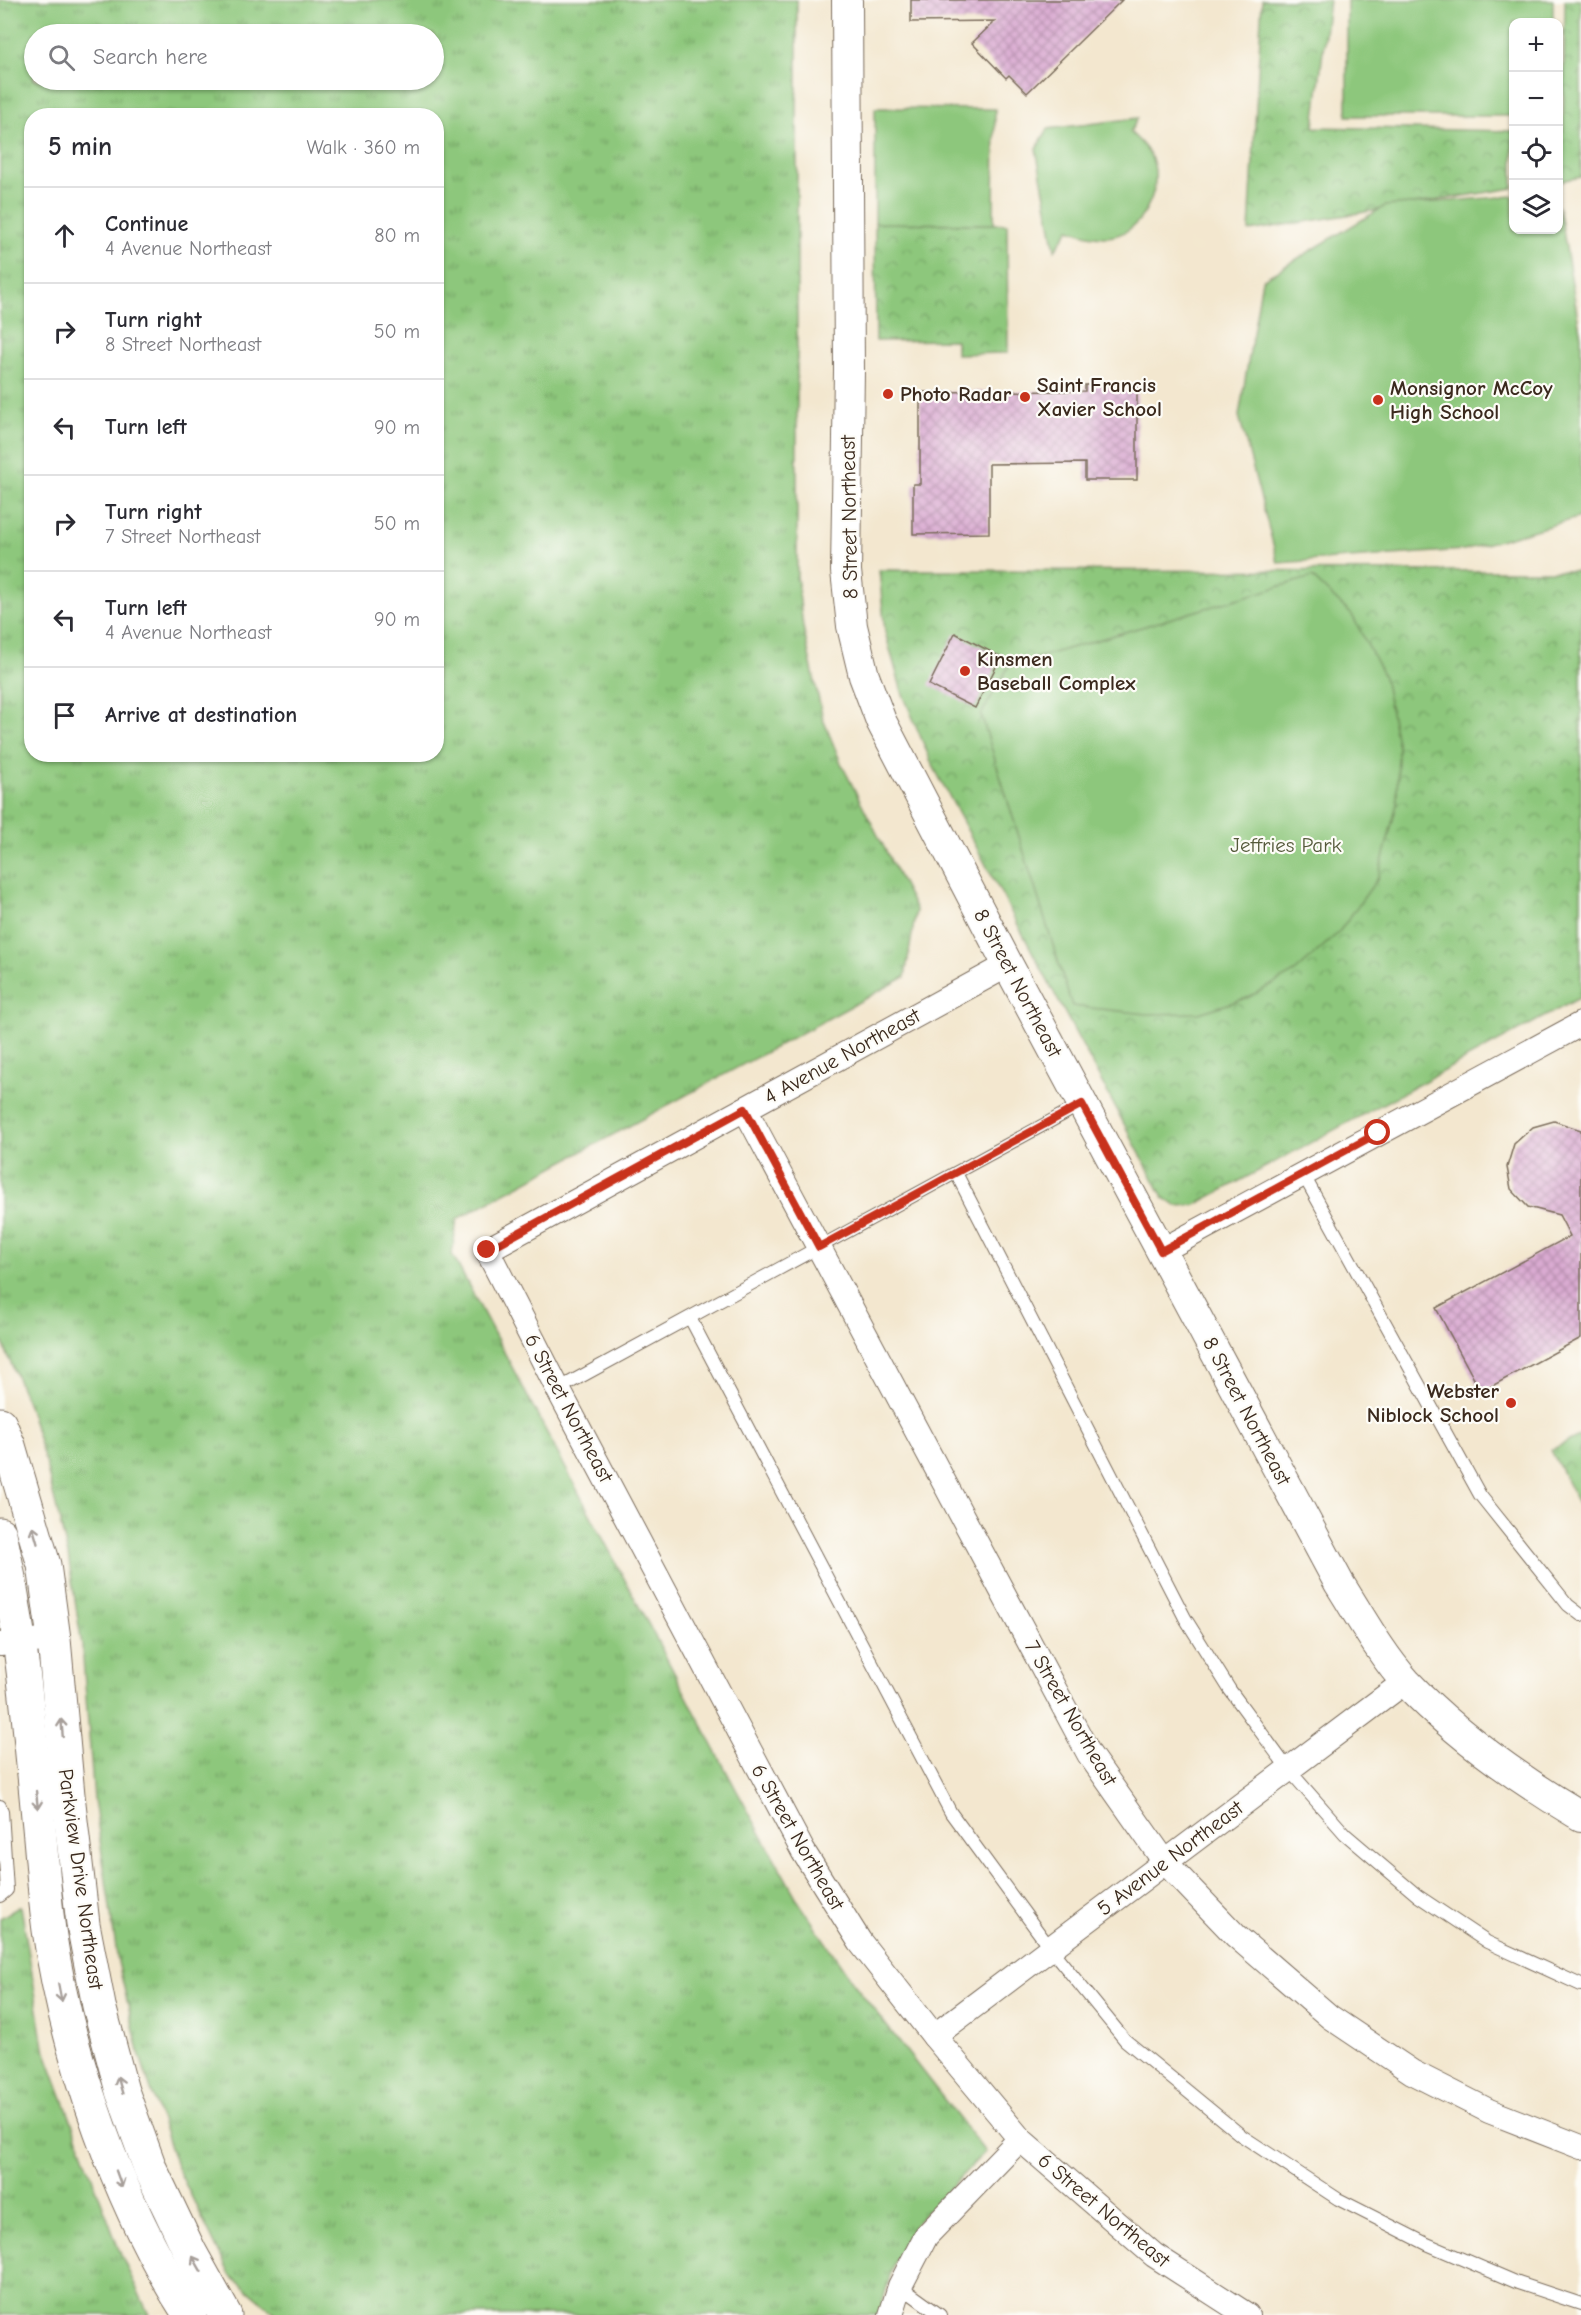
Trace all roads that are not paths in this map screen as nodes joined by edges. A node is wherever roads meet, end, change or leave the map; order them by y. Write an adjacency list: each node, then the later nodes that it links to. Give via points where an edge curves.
1 (847, 0): 2 (street, 8 Street Northeast, via 846,571 852,626 864,676 881,721)
2 (1008, 965): 4 (street, 8 Street Northeast); 5 (street, 4 Avenue Northeast)
3 (1581, 1024): 7 (street)
4 (1082, 1104): 6 (lane); 10 (street, 8 Street Northeast)
5 (745, 1109): 8 (street, 7 Street Northeast); 9 (street, 4 Avenue Northeast)
6 (956, 1173): 8 (lane); 19 (lane, via 1185,1618 1230,1690)
7 (1303, 1174): 10 (street); 15 (lane, via 1480,1496 1568,1605)
8 (819, 1247): 11 (lane); 22 (street, 7 Street Northeast, via 1089,1754)
9 (487, 1250): 12 (street, 6 Street Northeast)
10 (1161, 1251): 18 (street, 8 Street Northeast, via 1339,1583)
11 (690, 1317): 12 (lane); 24 (lane, via 951,1813)
12 (558, 1389): 26 (street, 6 Street Northeast, via 803,1851 860,1942)
13 (0, 1424): 16 (main road, Parkview Drive Northeast, one-way to 13, via 44,1565)
14 (0, 1534): 17 (main road, Parkview Drive Northeast, via 11,1584)
15 (1581, 1615)
16 (54, 1639): 17 (street); 32 (main road, Parkview Drive Northeast, one-way to 16, via 150,2168 122,2091 99,2006 83,1924)
17 (10, 1643): 31 (main road, Parkview Drive Northeast, one-way to 31, via 62,2002 88,2095 123,2191 169,2284)
18 (1406, 1681): 19 (street, 5 Avenue Northeast); 21 (street, 8 Street Northeast, via 1510,1770)
19 (1288, 1769): 22 (street, 5 Avenue Northeast); 25 (lane, via 1345,1834 1418,1896 1488,1942)
20 (0, 1806): 23 (lane, via 8,1890)
21 (1581, 1816)
22 (1165, 1862): 24 (street, 5 Avenue Northeast); 28 (street, 7 Street Northeast, via 1236,1936 1330,2017 1412,2072 1489,2111)
23 (0, 1896)
24 (1050, 1948): 26 (street, 5 Avenue Northeast); 30 (lane, via 1125,2040 1242,2136 1338,2199 1427,2244 1518,2283)
25 (1581, 1985)
26 (934, 2036): 27 (street, 6 Street Northeast)
27 (1020, 2139): 29 (street, via 926,2236); 35 (street, 6 Street Northeast, via 1154,2255)
28 (1581, 2147)
29 (900, 2286): 33 (street); 34 (lane)
30 (1581, 2304)
31 (190, 2315)
32 (225, 2315)
33 (891, 2315)
34 (940, 2315)
35 (1247, 2315)

